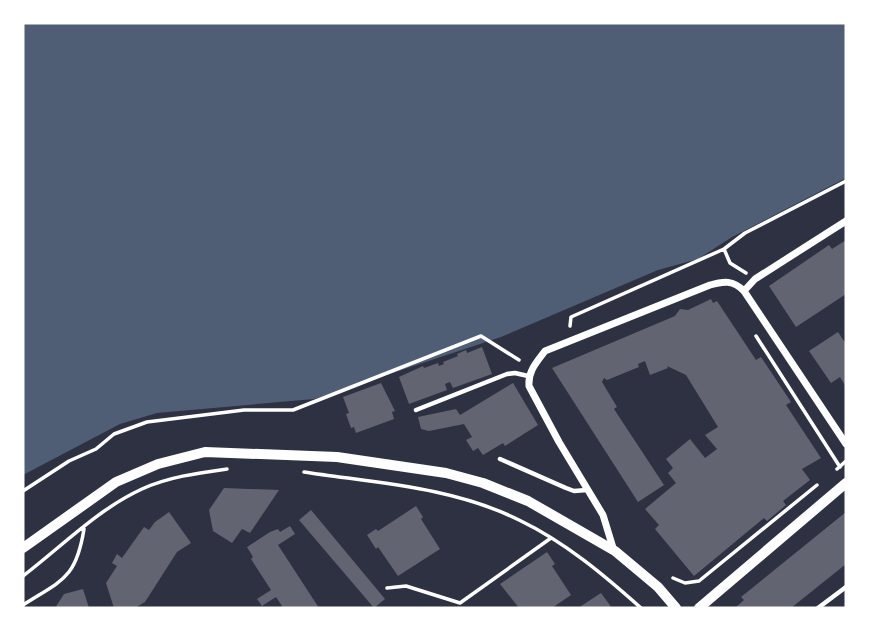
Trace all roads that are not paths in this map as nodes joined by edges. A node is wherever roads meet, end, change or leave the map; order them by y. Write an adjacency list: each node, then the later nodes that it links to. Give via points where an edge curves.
1 (846, 221): 2 (street, via 755,279)
2 (744, 291): 3 (street, via 723,281 710,285 545,351); 5 (street)
3 (528, 376): 4 (lane, via 507,374); 8 (street, via 529,386)
4 (416, 410)
5 (846, 444)
6 (500, 459): 8 (lane, via 574,491)
7 (846, 483): 13 (street)
8 (588, 489): 10 (street)
9 (23, 548): 10 (street, via 116,482 158,464 205,452 337,457 446,473 528,501)
10 (615, 551): 12 (street, via 659,587)
11 (846, 587): 14 (lane)
12 (676, 608)
13 (699, 608)
14 (818, 608)

